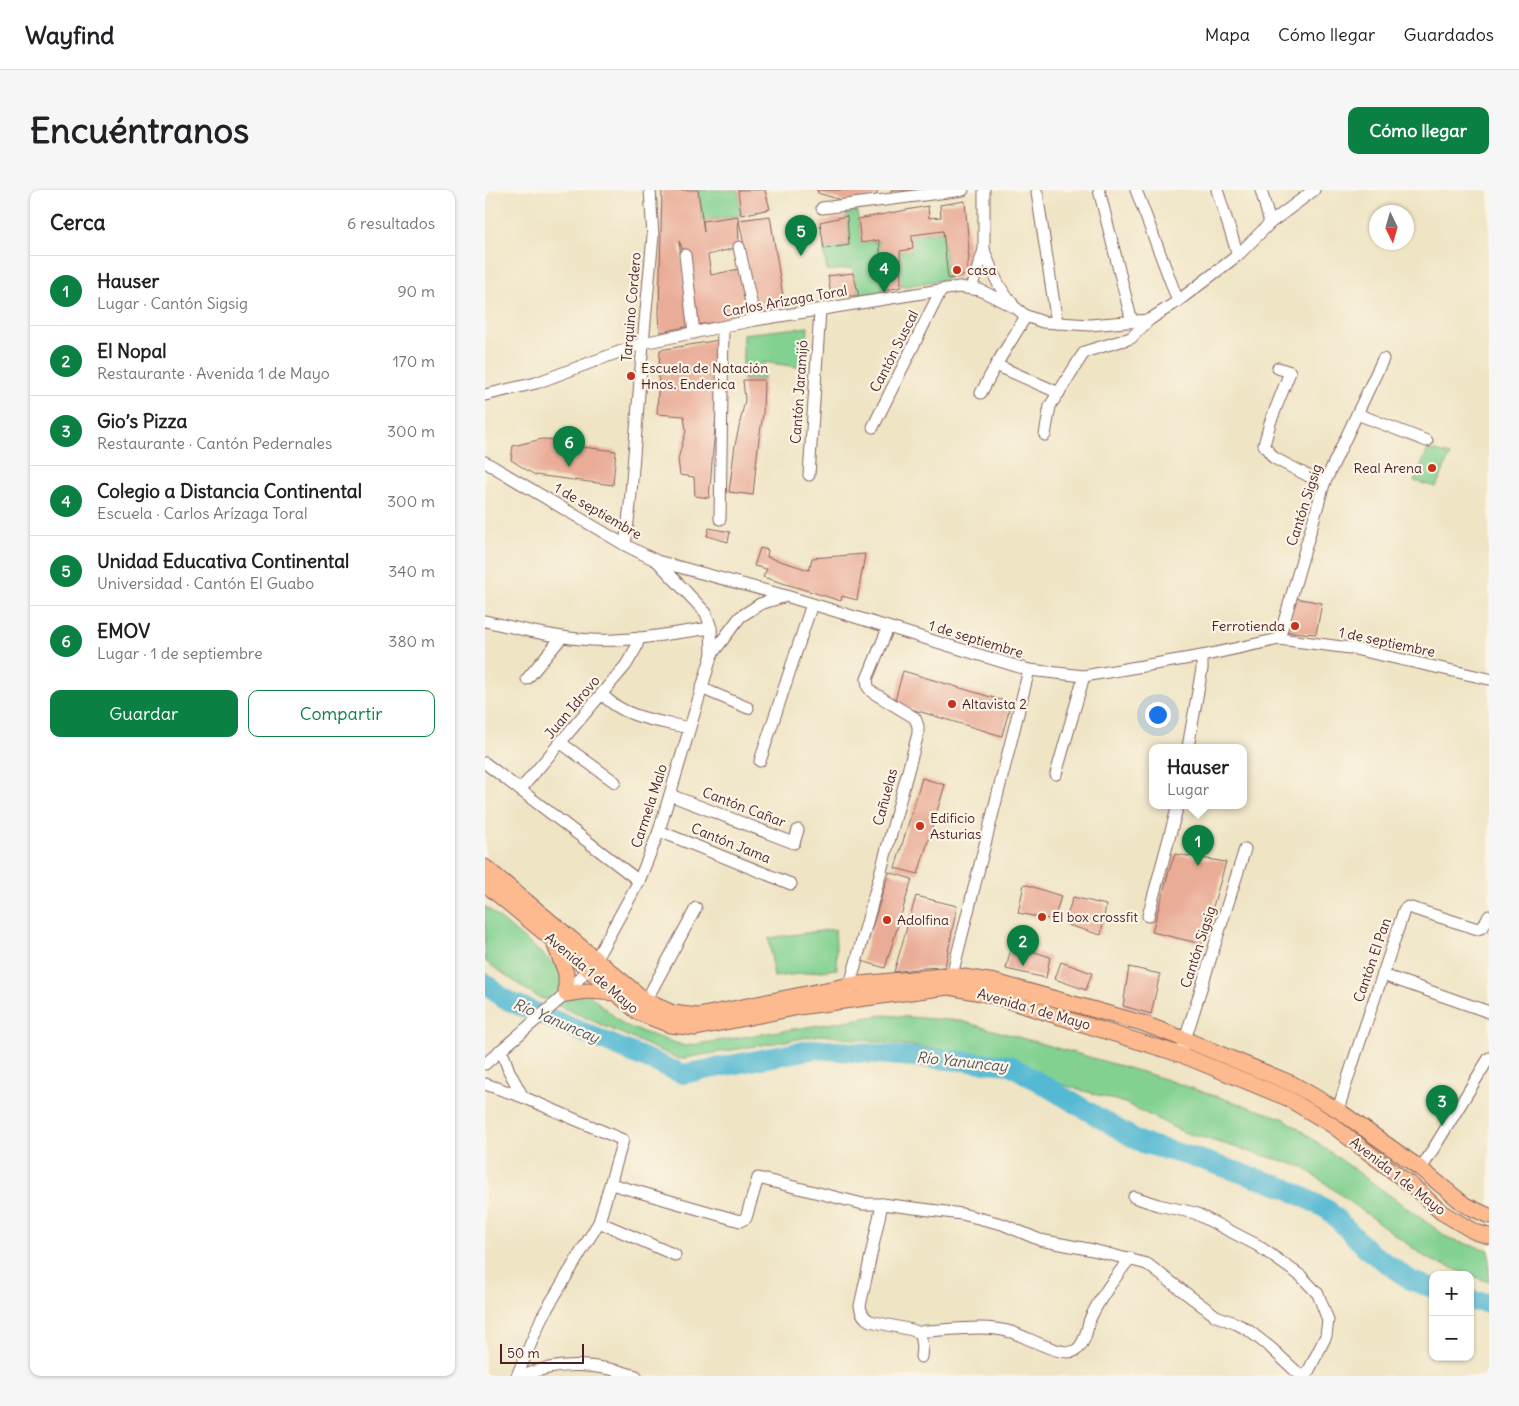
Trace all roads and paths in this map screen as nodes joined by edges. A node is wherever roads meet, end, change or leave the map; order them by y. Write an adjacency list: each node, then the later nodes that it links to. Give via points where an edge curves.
1 (650, 190): 27 (street, Tarquino Cordero, via 653,236)
2 (963, 190): 10 (street)
3 (984, 190): 13 (street)
4 (1099, 190): 23 (street)
5 (1137, 190): 18 (street)
6 (1217, 190): 15 (street)
7 (1261, 190): 11 (street)
8 (1314, 190): 11 (street, Carlos Arízaga Toral)
9 (1037, 193): 24 (street)
10 (822, 208)
11 (1270, 223): 15 (street, Carlos Arízaga Toral)
12 (739, 247): 21 (street)
13 (984, 250): 16 (street); 20 (street, via 1004,295)
14 (685, 255): 26 (street)
15 (1238, 255): 18 (street, Carlos Arízaga Toral)
16 (971, 288): 17 (street, Carlos Arízaga Toral); 20 (street, Carlos Arízaga Toral)
17 (941, 290): 19 (street, Carlos Arízaga Toral); 35 (street, Cantón Suscal)
18 (1178, 301): 22 (street, Carlos Arízaga Toral)
19 (820, 311): 21 (street, Carlos Arízaga Toral); 39 (street, Cantón Jaramijó)
20 (1021, 312): 24 (street, Carlos Arízaga Toral, via 1043,322); 29 (street)
21 (755, 320): 25 (street, Carlos Arízaga Toral)
22 (1149, 320): 23 (street, Carlos Arízaga Toral); 31 (street, via 1131,338 1083,354)
23 (1132, 322): 24 (street, Carlos Arízaga Toral)
24 (1057, 323)
25 (723, 326): 26 (street, Carlos Arízaga Toral); 41 (street)
26 (694, 333): 27 (street, Carlos Arízaga Toral)
27 (643, 343): 33 (street, Carlos Arízaga Toral, via 536,383); 42 (street, Tarquino Cordero)
28 (1383, 359): 34 (street, Cantón Sigsig)
29 (996, 365): 31 (street); 32 (street)
30 (1278, 368): 40 (street, via 1290,372 1265,445 1274,458)
31 (1059, 393): 36 (street, via 1050,406)
32 (981, 394)
33 (485, 396)
34 (1357, 414): 37 (street); 40 (street, Cantón Sigsig)
35 (873, 427)
36 (1045, 435)
37 (1427, 441)
38 (485, 462): 42 (street, 1 de septiembre)
39 (809, 476)
40 (1324, 484): 51 (street, Cantón Sigsig)
41 (720, 519)
42 (625, 545): 43 (street, 1 de septiembre)
43 (657, 561): 44 (street, 1 de septiembre); 47 (street, Carmela Malo, via 706,613)
44 (786, 596): 45 (street, 1 de septiembre); 52 (street, Carmela Malo, via 760,604 740,617)
45 (812, 604): 48 (street, 1 de septiembre); 65 (street)
46 (485, 621): 49 (street)
47 (711, 628): 50 (street); 52 (street, Carmela Malo)
48 (887, 628): 55 (street, 1 de septiembre); 86 (street, Cañuelas, via 867,679 868,687 915,718 918,734)
49 (562, 637): 50 (street, via 593,640); 58 (street)
50 (639, 638): 60 (street, Juan Idrovo, via 626,664)
51 (1279, 639): 53 (street, 1 de septiembre); 57 (street, 1 de septiembre, via 1350,648)
52 (712, 654): 59 (street, Carmela Malo)
53 (1202, 656): 56 (street, 1 de septiembre); 64 (street)
54 (1489, 667): 57 (street)
55 (1029, 670): 56 (street, 1 de septiembre); 84 (street)
56 (1084, 676): 67 (street)
57 (1485, 678)
58 (527, 679)
59 (701, 688): 61 (street); 62 (street, Carmela Malo)
60 (602, 694): 62 (street, via 610,703 638,716); 63 (street, Juan Idrovo)
61 (748, 708)
62 (689, 728): 70 (street, Carmela Malo)
63 (561, 742): 68 (street); 69 (street, Juan Idrovo)
64 (1188, 744)
65 (760, 761)
66 (485, 763): 69 (street)
67 (1056, 774)
68 (615, 782)
69 (520, 790): 76 (street)
70 (670, 795): 72 (street, Cantón Cañar, via 794,842); 73 (street, Carmela Malo)
71 (1176, 809): 80 (street)
72 (798, 830)
73 (659, 831): 76 (street, Carmela Malo); 78 (street, Cantón Jama)
74 (1245, 849): 92 (street, Cantón Sigsig)
75 (485, 867): 83 (main road, Avenida 1 de Mayo)
76 (639, 881): 83 (street, Carmela Malo)
77 (485, 884): 82 (main road, Avenida 1 de Mayo)
78 (791, 884)
79 (696, 908): 90 (street)
80 (1148, 916)
81 (1489, 916): 85 (street, Cantón El Pan, via 1483,927 1478,929 1408,907 1404,910)
82 (553, 939): 83 (main road, Avenida 1 de Mayo); 88 (main road, via 566,973)
83 (592, 964): 87 (main road, Avenida 1 de Mayo); 88 (street, Carmela Malo); 90 (main road, Avenida 1 de Mayo)
84 (952, 975): 86 (main road, Avenida 1 de Mayo); 92 (main road, Avenida 1 de Mayo, via 995,982 1142,1023)
85 (1383, 975): 91 (street); 100 (street, Cantón El Pan)
86 (850, 985): 89 (street, Cañuelas); 90 (main road, Avenida 1 de Mayo, via 698,1016)
87 (616, 993): 88 (main road, via 587,991); 90 (main road, Avenida 1 de Mayo)
88 (564, 995): 93 (street, Carmela Malo)
89 (849, 1000): 90 (main road, Avenida 1 de Mayo, via 696,1028 670,1025); 95 (main road, Avenida 1 de Mayo, via 949,988 989,995)
90 (642, 1007)
91 (1489, 1012)
92 (1184, 1039): 95 (street, Cantón Sigsig); 100 (main road, Avenida 1 de Mayo, via 1293,1084)
93 (499, 1051): 94 (street); 97 (street, Carmela Malo); 99 (street)
94 (485, 1054)
95 (1182, 1055): 107 (main road, Avenida 1 de Mayo, via 1287,1098 1332,1124 1441,1212 1475,1232)
96 (1489, 1058): 101 (street)
97 (485, 1064)
98 (485, 1084): 99 (street)
99 (523, 1097): 102 (street, via 623,1140)
100 (1338, 1110): 101 (main road, Avenida 1 de Mayo)
101 (1421, 1169): 105 (main road, Avenida 1 de Mayo, via 1465,1205)
102 (611, 1184): 104 (street, via 740,1220 748,1214 758,1178 863,1204); 106 (street)
103 (1134, 1197): 116 (street, via 1195,1213 1249,1241 1301,1276 1318,1294 1328,1320 1326,1336)
104 (882, 1204): 109 (street, via 962,1214 1002,1224 1040,1240); 110 (street, via 860,1311 870,1321)
105 (1489, 1216)
106 (599, 1222): 108 (street); 112 (street, via 541,1317)
107 (1489, 1236)
108 (675, 1255)
109 (1130, 1258): 110 (street, via 1109,1285 1077,1350 1069,1352 1053,1348 996,1328); 115 (street, via 1147,1264 1216,1316 1248,1330)
110 (920, 1333): 111 (street)
111 (921, 1357)
112 (517, 1376)
113 (523, 1376): 114 (street, via 551,1367 579,1365)
114 (636, 1376)
115 (1301, 1376)
116 (1306, 1376)

